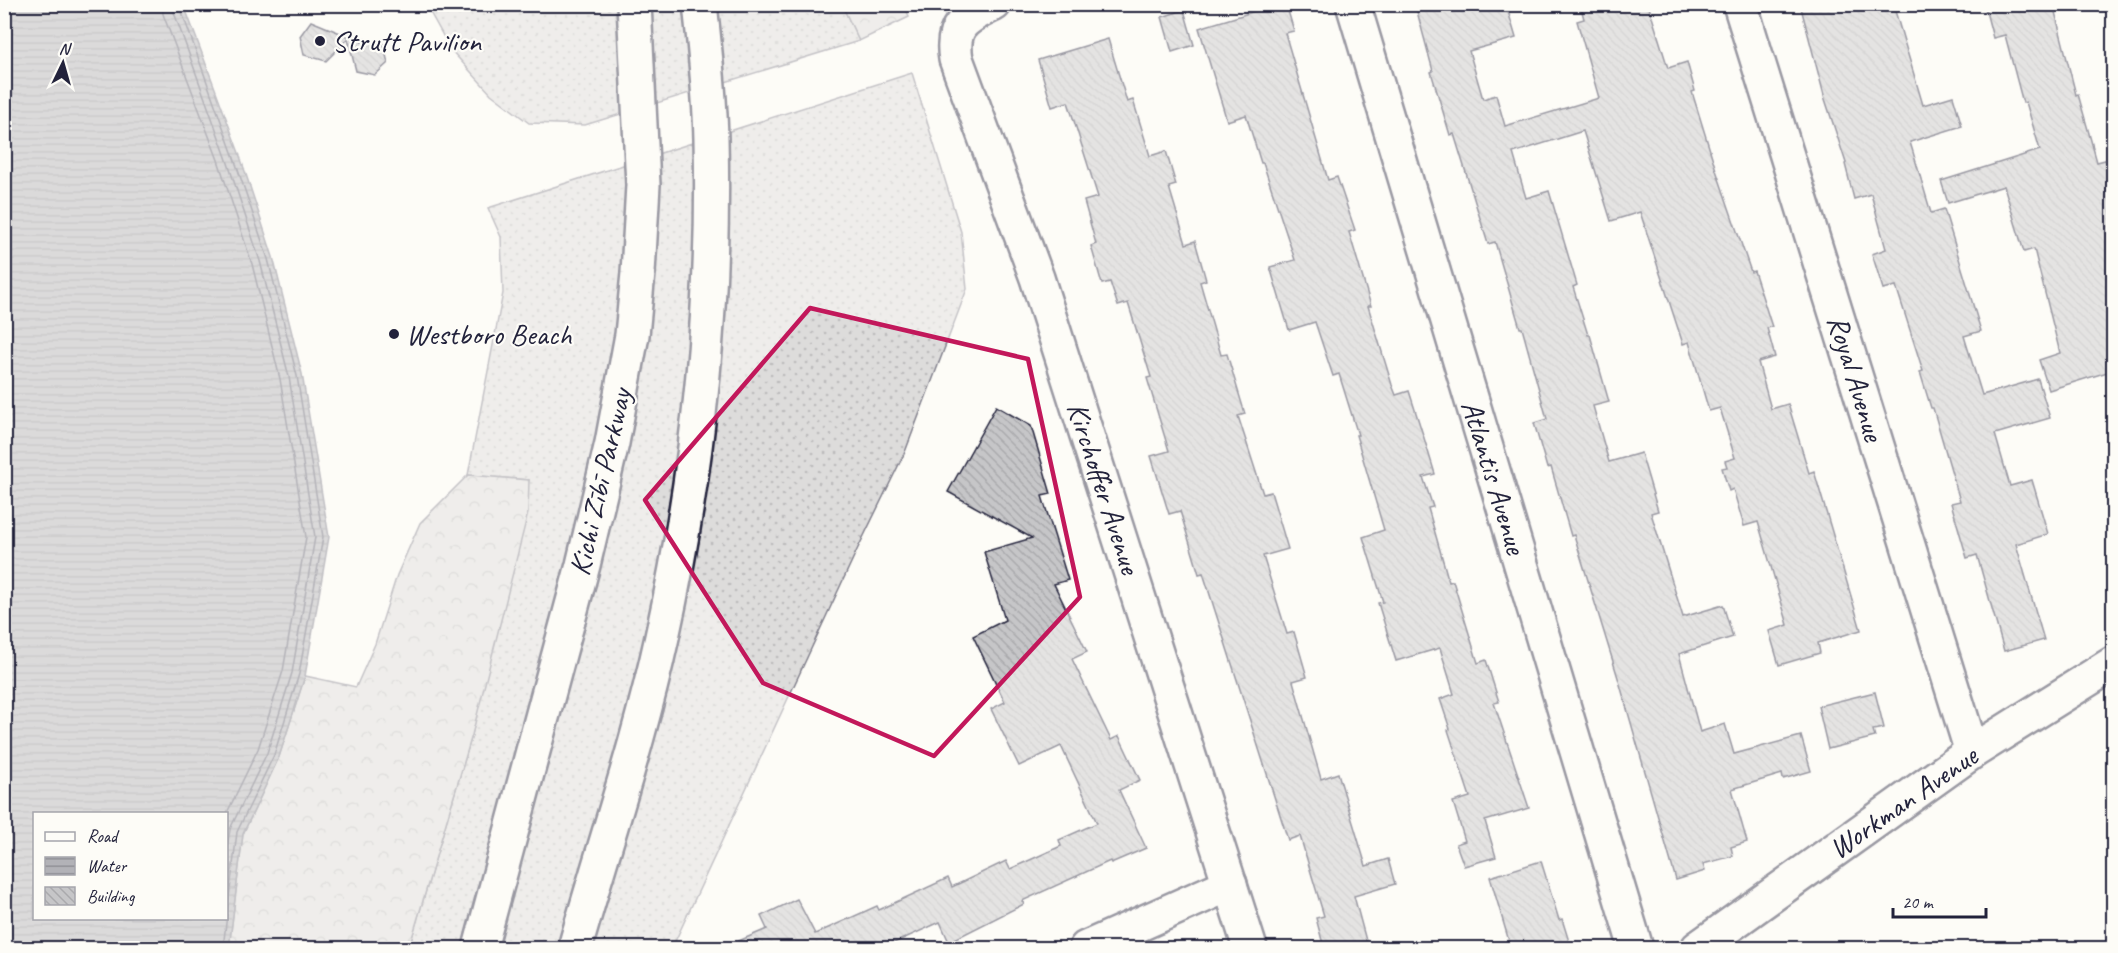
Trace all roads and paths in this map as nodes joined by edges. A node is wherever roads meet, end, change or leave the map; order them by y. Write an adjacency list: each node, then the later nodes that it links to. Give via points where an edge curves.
1 (634, 4): 9 (main road, Kichi Zībī Parkway, via 642,197 632,335 583,565)
2 (700, 4): 10 (main road, via 711,137 711,241 696,442 681,545 649,692)
3 (994, 4): 8 (main road, Kirchoffer Avenue, via 965,20 956,30 956,59 1041,288)
4 (1353, 4): 13 (main road, Atlantis Avenue)
5 (1740, 4): 7 (main road, Royal Avenue)
6 (2114, 663): 7 (main road, Workman Avenue)
7 (1972, 752): 14 (main road, Workman Avenue)
8 (1230, 884): 11 (main road); 12 (main road, Kirchoffer Avenue)
9 (480, 948)
10 (575, 948)
11 (1086, 948)
12 (1250, 948)
13 (1636, 948)
14 (1698, 948)

